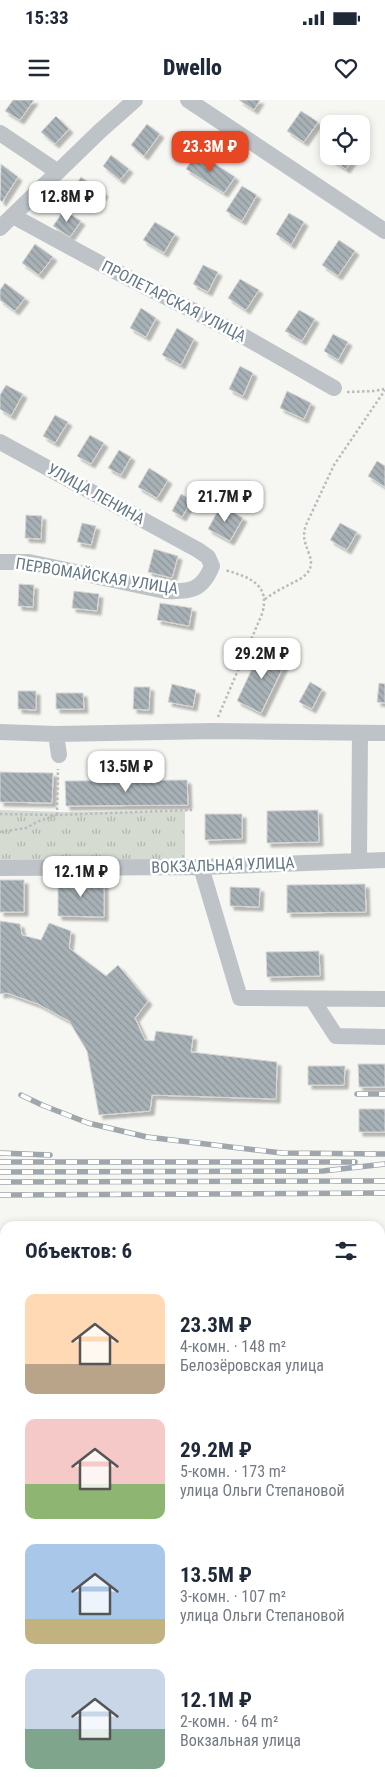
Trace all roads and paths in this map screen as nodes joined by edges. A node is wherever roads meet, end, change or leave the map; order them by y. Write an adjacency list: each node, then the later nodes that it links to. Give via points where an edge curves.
1 (136, 100): 4 (street)
2 (188, 100): 7 (street)
3 (0, 133): 4 (street)
4 (58, 172): 5 (street)
5 (13, 216): 6 (street); 8 (street, ПРОЛЕТАРСКАЯ УЛИЦА, via 243,336)
6 (0, 228)
7 (385, 231)
8 (334, 388): 9 (path, via 355,392)
9 (385, 389): 13 (path, via 334,464 306,525 303,540 312,562 310,569)
10 (0, 442): 12 (street, УЛИЦА ЛЕНИНА, via 198,550 208,557)
11 (0, 562): 12 (street, ПЕРВОМАЙСКАЯ УЛИЦА, via 29,562 165,591 184,592 198,588)
12 (212, 566): 13 (path, via 252,580)
13 (265, 599): 14 (path, via 262,614)
14 (213, 731): 17 (street); 18 (street)
15 (0, 732): 17 (street)
16 (385, 733): 18 (street)
17 (56, 734): 19 (street)
18 (360, 734): 24 (street)
19 (58, 754): 22 (path)
20 (192, 810): 22 (path)
21 (0, 814): 22 (path)
22 (57, 815): 23 (path, via 26,828)
23 (0, 832)
24 (359, 860): 25 (street, ВОКЗАЛЬНАЯ УЛИЦА); 26 (street, ВОКЗАЛЬНАЯ УЛИЦА)
25 (385, 860)
26 (201, 867): 27 (street, ВОКЗАЛЬНАЯ УЛИЦА); 28 (street, via 240,998)
27 (0, 868)
28 (312, 999): 29 (street); 30 (street, via 336,1036)
29 (385, 999)
30 (385, 1037)

